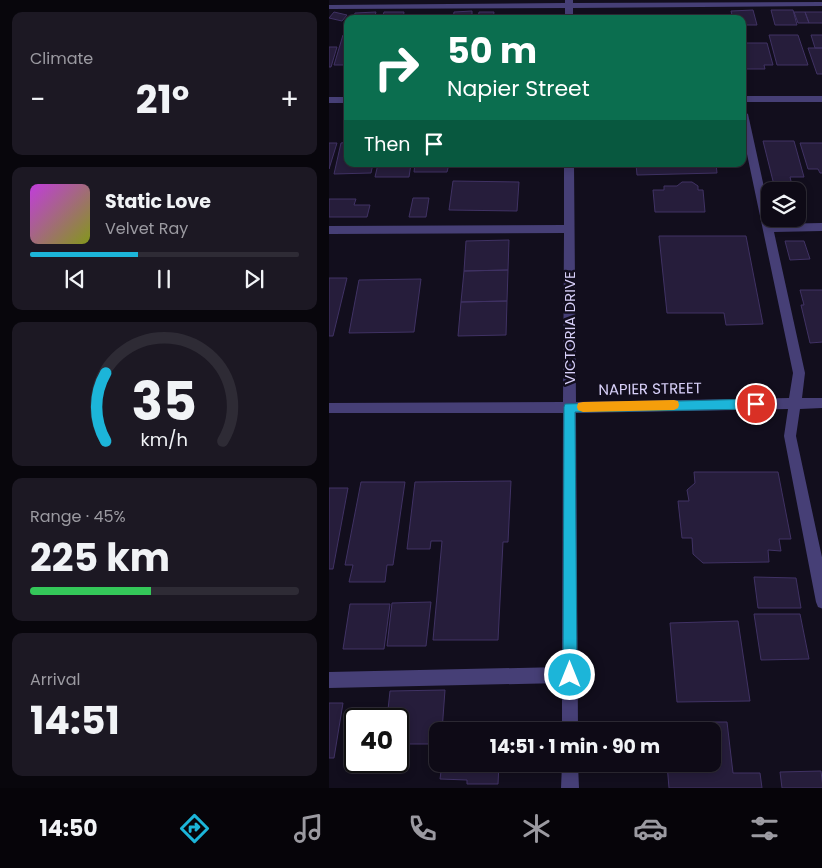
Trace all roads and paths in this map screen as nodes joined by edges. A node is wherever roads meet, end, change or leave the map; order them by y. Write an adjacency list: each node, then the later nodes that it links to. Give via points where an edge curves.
1 (569, 3): 2 (street); 3 (street)
2 (822, 4)
3 (329, 7)
4 (746, 99): 5 (street)
5 (822, 99)
6 (329, 100): 7 (street)
7 (344, 100)
8 (746, 128): 11 (street)
9 (569, 167): 12 (street, VICTORIA DRIVE)
10 (822, 227): 11 (street)
11 (768, 228): 14 (street, via 799,373)
12 (569, 229): 13 (street); 16 (street, VICTORIA DRIVE)
13 (329, 230)
14 (794, 403): 15 (street, NAPIER STREET); 16 (street, NAPIER STREET); 18 (street, via 790,436)
15 (822, 403)
16 (569, 407): 17 (street, NAPIER STREET); 19 (street, VICTORIA DRIVE)
17 (329, 408)
18 (822, 602)
19 (570, 675): 20 (street); 21 (street, VICTORIA DRIVE)
20 (329, 680)
21 (570, 722)
22 (570, 772): 23 (street)
23 (570, 788)

